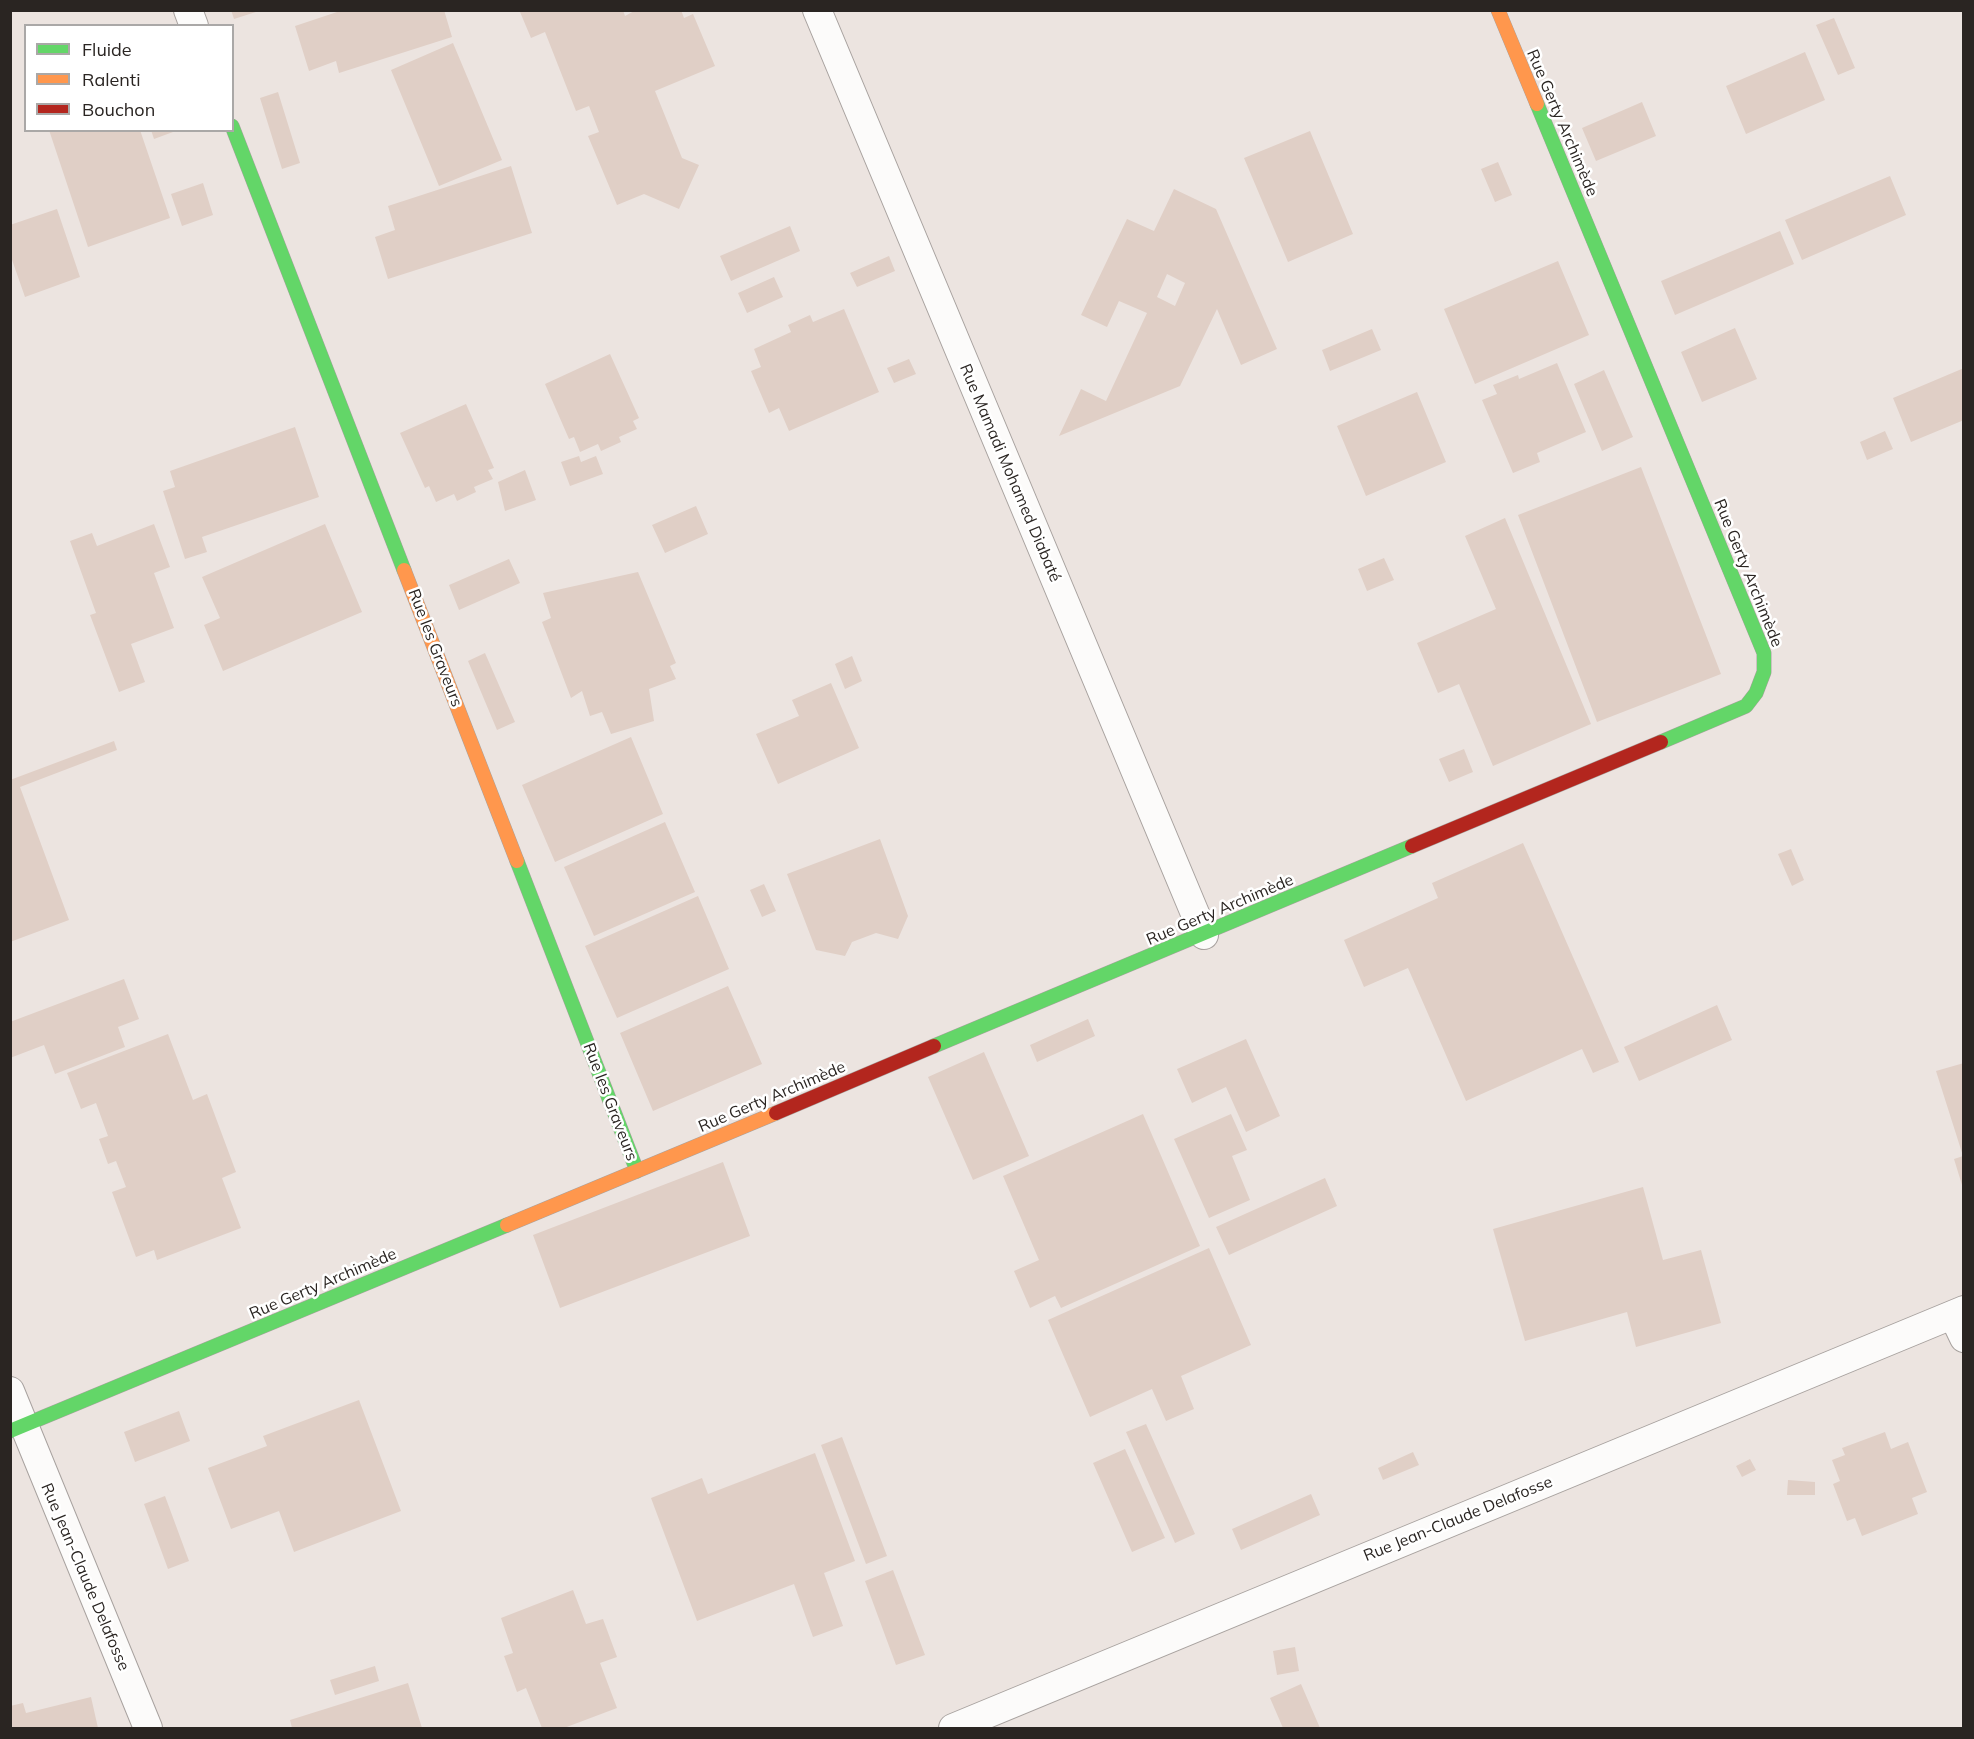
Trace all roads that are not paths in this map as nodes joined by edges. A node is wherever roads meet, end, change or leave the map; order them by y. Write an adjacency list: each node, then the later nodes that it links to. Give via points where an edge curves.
1 (817, 10): 4 (street, Rue Mamadi Mohamed Diabaté)
2 (1498, 10): 4 (street, Rue Gerty Archimède, via 1764,653 1764,672 1751,699 1735,712)
3 (234, 131): 5 (street, Rue les Graveurs)
4 (1204, 934): 5 (street, Rue Gerty Archimède)
5 (637, 1171): 8 (street, Rue Gerty Archimède)
6 (1960, 1321): 10 (street, Rue Jean-Claude Delafosse)
7 (10, 1391): 8 (street, Rue Jean-Claude Delafosse)
8 (17, 1428): 9 (street, Rue Jean-Claude Delafosse)
9 (148, 1728)
10 (953, 1728)

